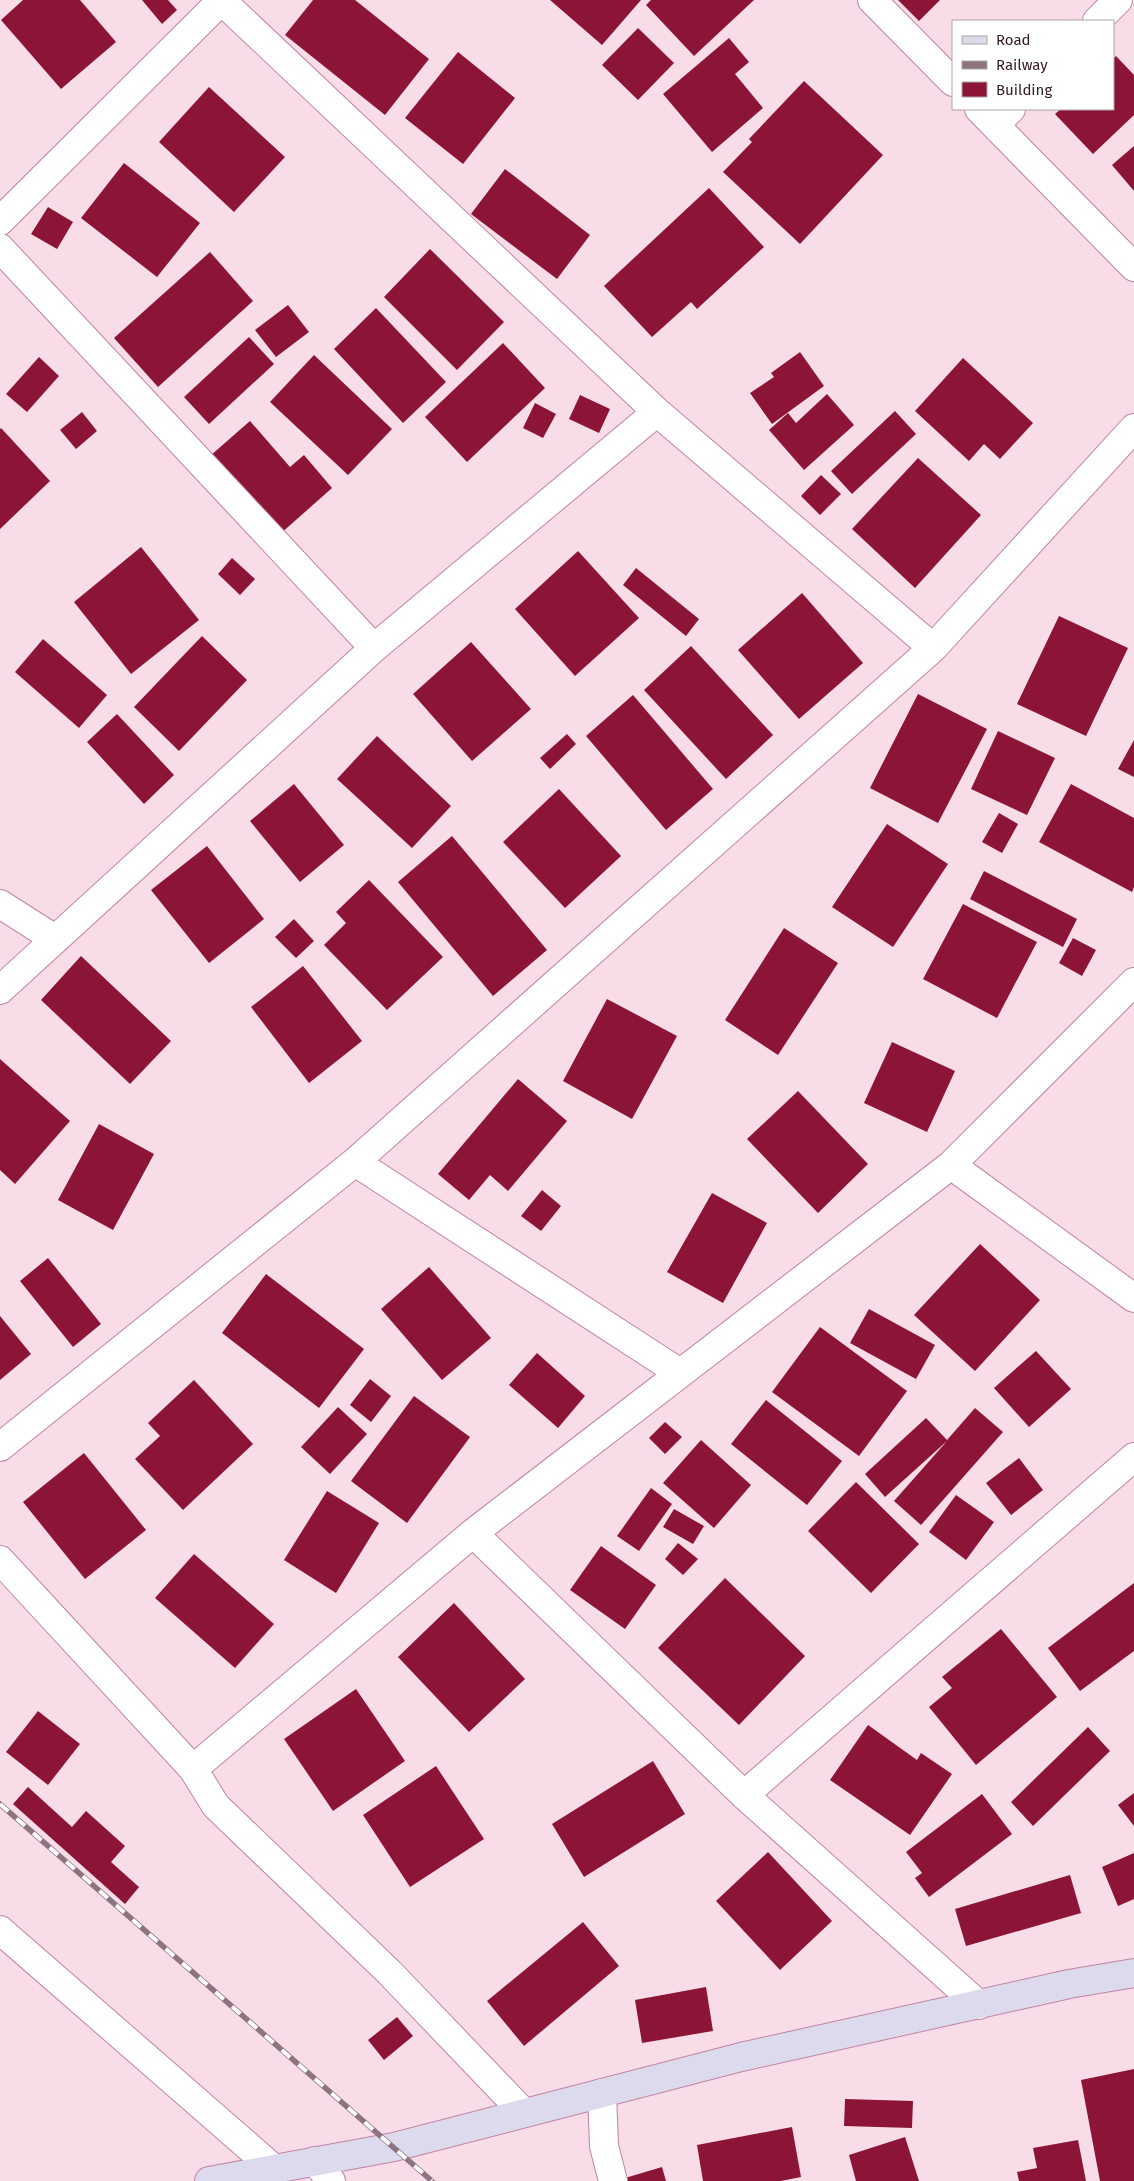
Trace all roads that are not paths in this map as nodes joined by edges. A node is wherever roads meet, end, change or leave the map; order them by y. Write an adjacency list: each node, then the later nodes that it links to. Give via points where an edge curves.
1 (222, 0): 7 (street); 10 (street)
2 (872, 0): 5 (street)
3 (1118, 0): 4 (street)
4 (1098, 20)
5 (952, 81)
6 (995, 114): 9 (street)
7 (0, 221)
8 (0, 248): 12 (street)
9 (1134, 267)
10 (656, 412): 12 (street); 13 (street)
11 (1134, 428): 13 (street)
12 (374, 648): 15 (street)
13 (933, 648): 18 (street)
14 (0, 904): 15 (street)
15 (55, 939): 17 (street)
16 (1134, 982): 19 (street)
17 (0, 990)
18 (355, 1162): 21 (street); 22 (street)
19 (951, 1165): 20 (street); 21 (street)
20 (1134, 1298)
21 (680, 1374): 24 (street)
22 (0, 1447)
23 (1134, 1457): 27 (street)
24 (473, 1533): 26 (street); 27 (street)
25 (0, 1560): 26 (street)
26 (193, 1769): 32 (street, via 216,1806 389,1972)
27 (744, 1795): 30 (street)
28 (0, 1930): 33 (street)
29 (1134, 1973): 30 (street)
30 (980, 2005): 31 (street, via 741,2057)
31 (602, 2093): 32 (street); 36 (street, via 604,2146)
32 (524, 2113): 34 (street, via 394,2147)
33 (273, 2168): 34 (street); 35 (street)
34 (323, 2171)
35 (209, 2181)
36 (613, 2181)

